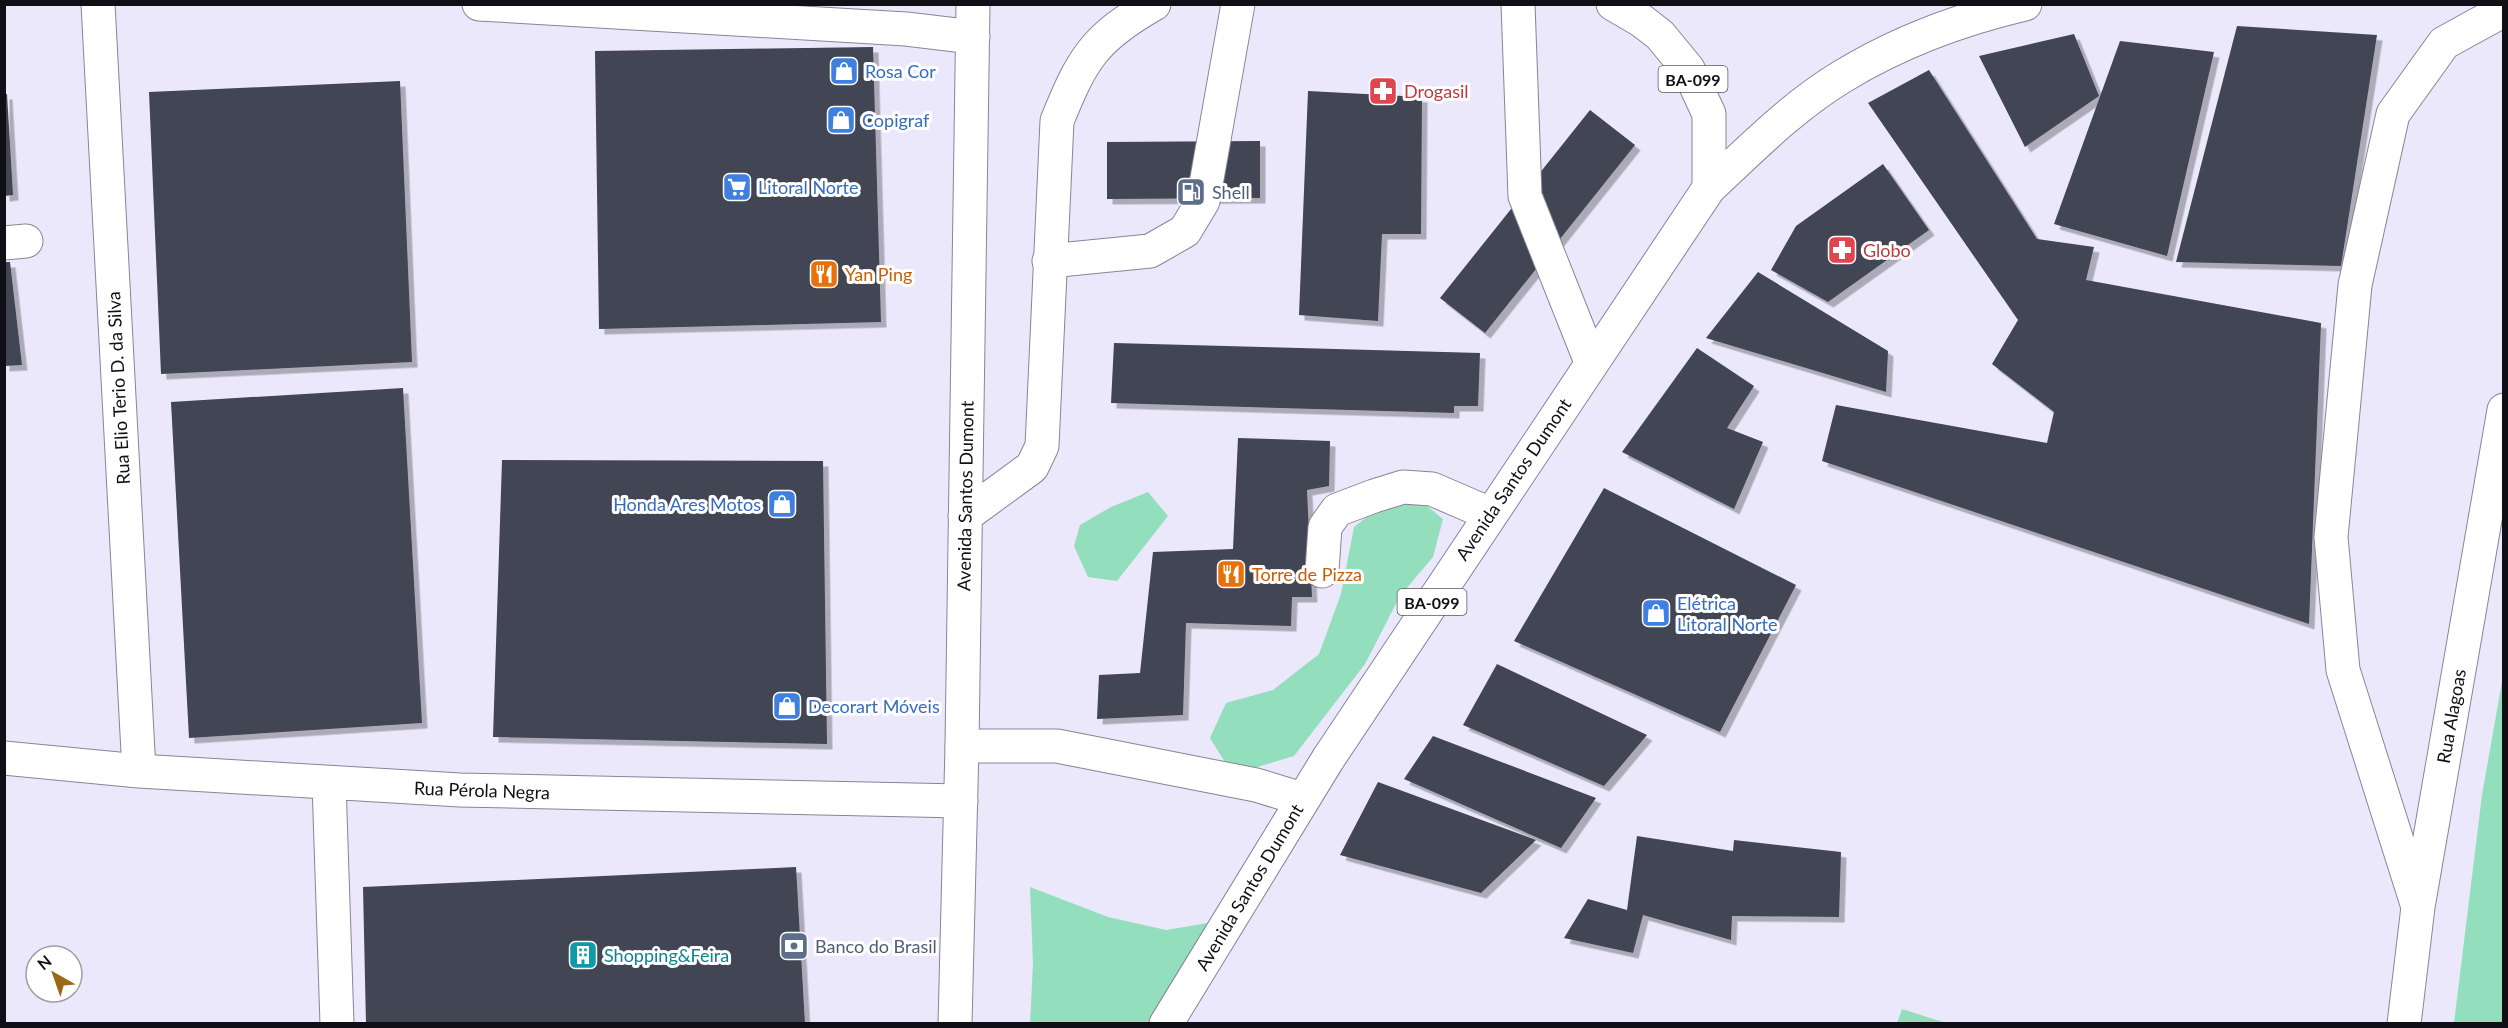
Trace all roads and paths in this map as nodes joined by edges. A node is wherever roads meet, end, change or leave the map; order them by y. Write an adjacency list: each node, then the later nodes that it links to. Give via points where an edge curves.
1 (98, 4): 21 (main road, Rua Elio Terio D. da Silva)
2 (479, 4): 10 (main road)
3 (973, 4): 11 (main road, Avenida Santos Dumont)
4 (1154, 4): 13 (main road, via 1100,40 1076,75 1057,121)
5 (1238, 4): 13 (main road, via 1203,201 1185,231 1150,251)
6 (1518, 4): 14 (main road, via 1525,196)
7 (1613, 4): 12 (main road, BA-099, via 1660,35 1688,69 1709,114)
8 (2025, 4): 12 (main road, Avenida Santos Dumont, via 1978,15 1899,46 1842,77 1788,116)
9 (2504, 10): 25 (main road, via 2444,43 2393,114 2355,285 2333,514 2331,537 2343,670)
10 (850, 15): 11 (main road, via 906,29)
11 (973, 37): 17 (main road, Avenida Santos Dumont)
12 (1708, 188): 14 (main road, Avenida Santos Dumont / BA-099)
13 (1049, 261): 17 (main road, via 1042,447 1032,467)
14 (1591, 362): 16 (main road, Avenida Santos Dumont / BA-099)
15 (2504, 410): 25 (main road, Rua Alagoas)
16 (1490, 514): 18 (main road, via 1432,489 1403,487 1374,496 1337,510 1325,527); 23 (main road, Avenida Santos Dumont / BA-099)
17 (965, 516): 19 (main road, Avenida Santos Dumont)
18 (1322, 571)
19 (962, 746): 23 (main road, via 1057,746 1256,785); 24 (main road, Avenida Santos Dumont)
20 (4, 758): 21 (main road, Rua Pérola Negra)
21 (139, 771): 22 (main road, Rua Pérola Negra)
22 (329, 783): 24 (main road, Rua Pérola Negra, via 460,790); 26 (main road)
23 (1302, 800): 28 (main road, Avenida Santos Dumont / BA-099)
24 (961, 801): 27 (main road, Avenida Santos Dumont)
25 (2418, 906): 29 (main road, Rua Alagoas)
26 (337, 1023)
27 (955, 1023)
28 (1166, 1023)
29 (2404, 1023)

